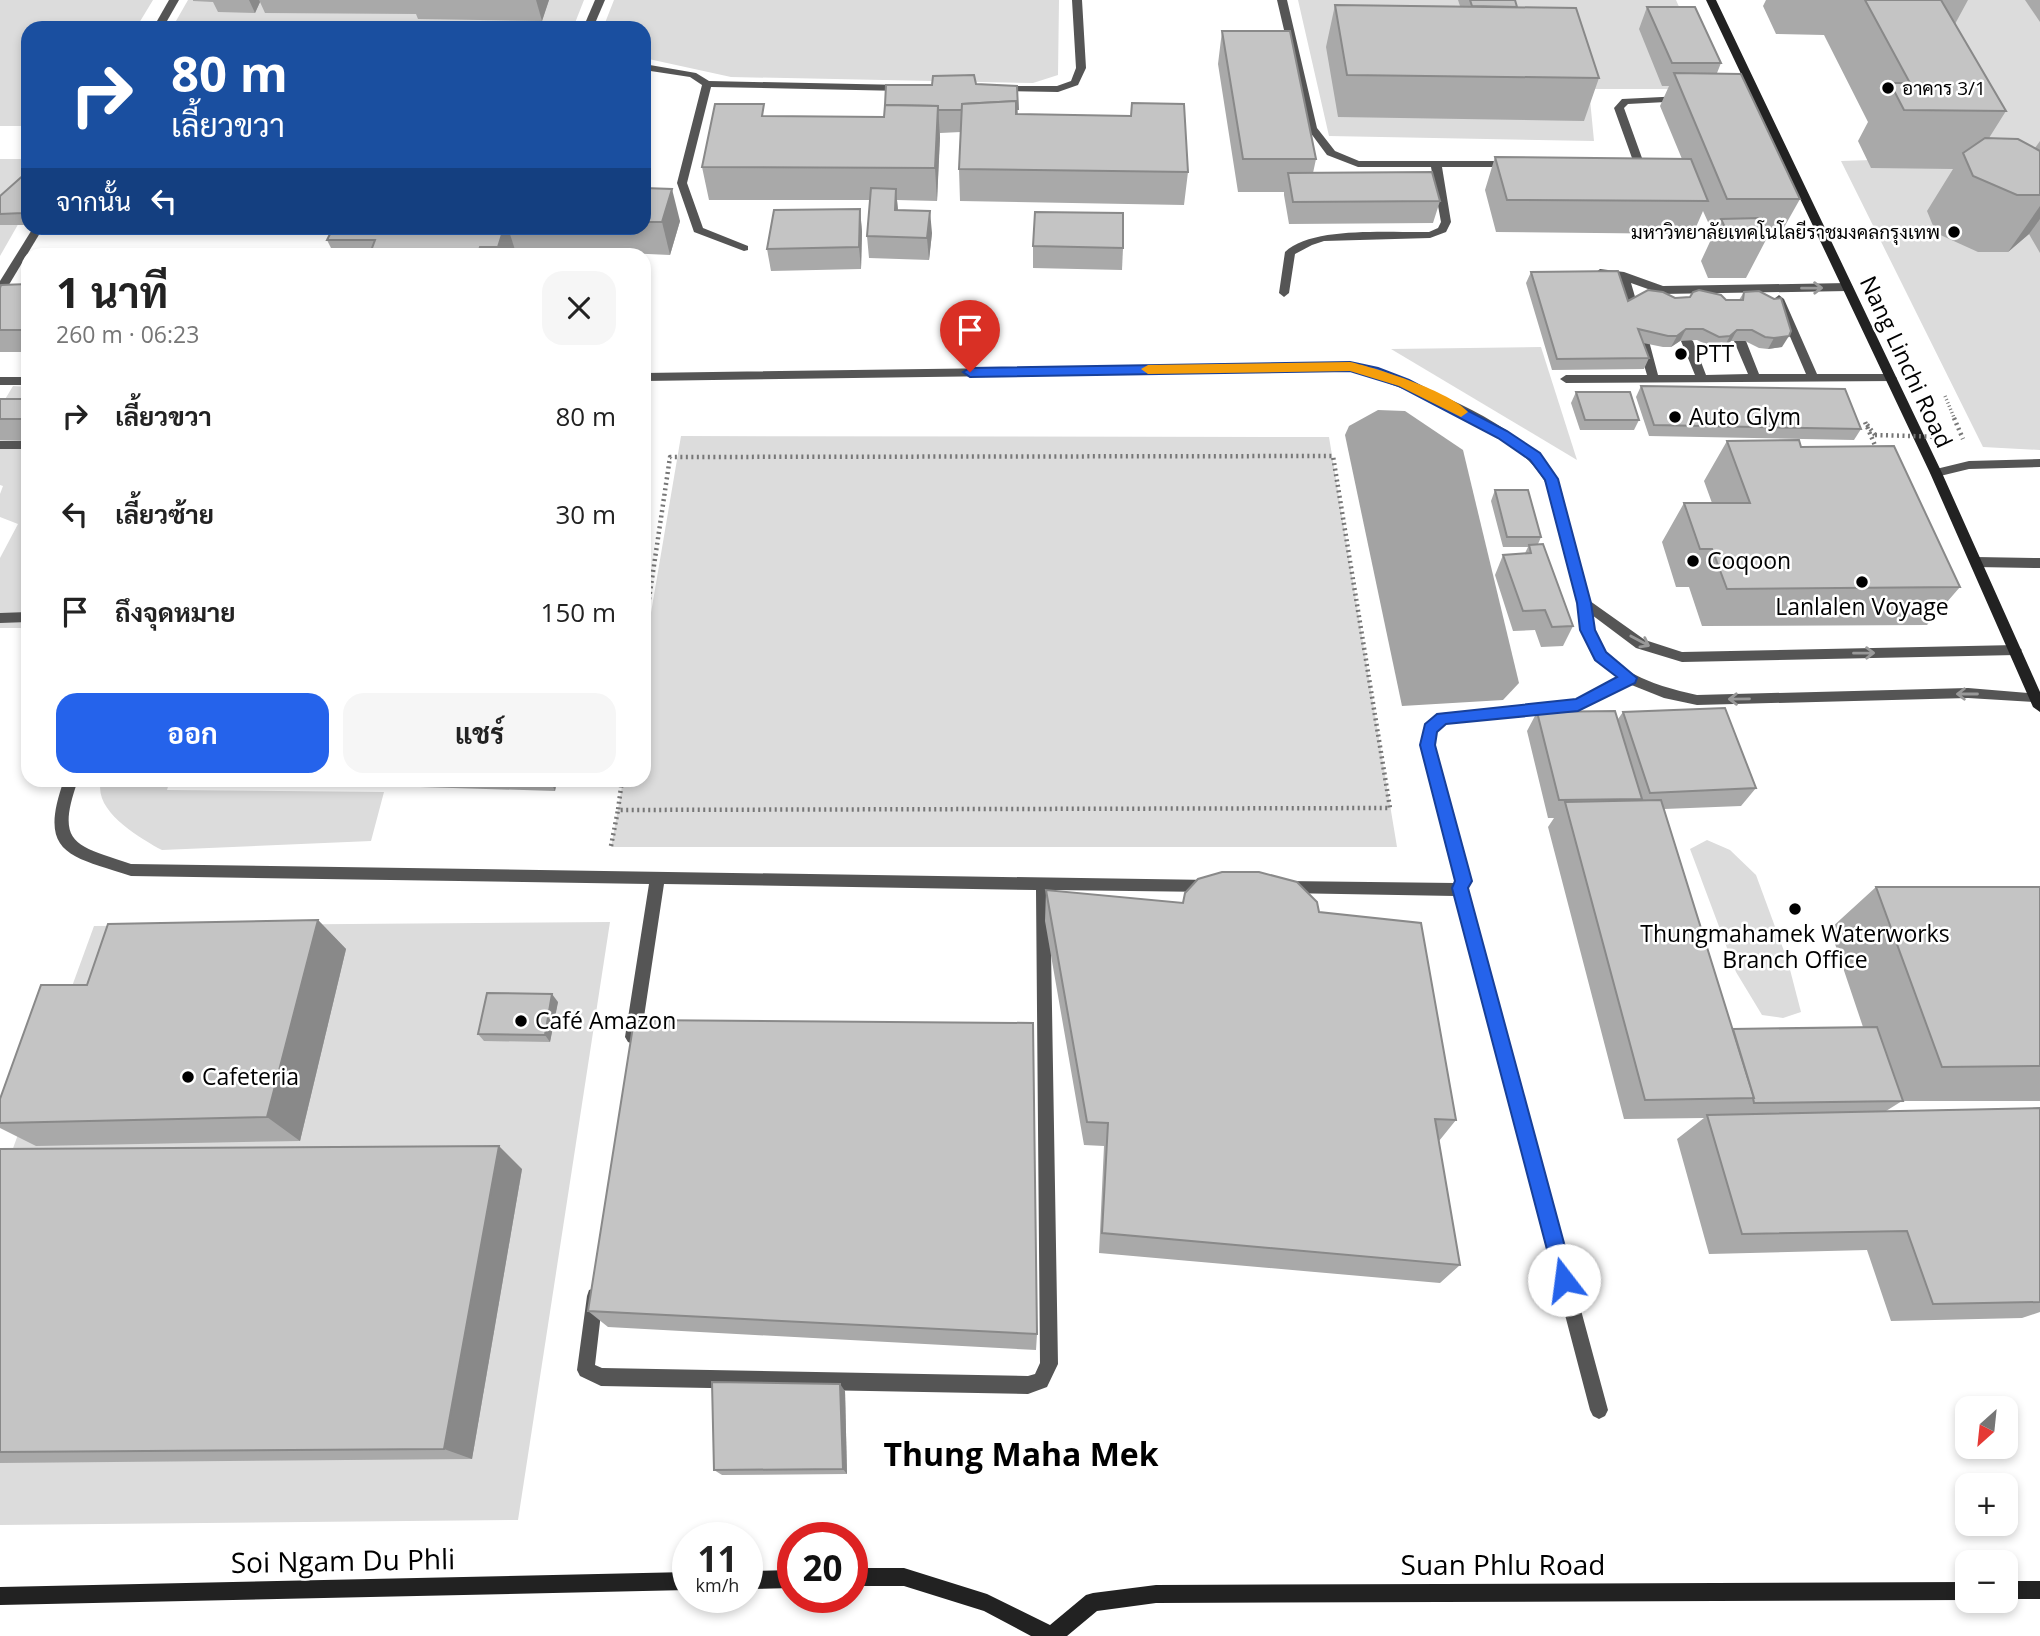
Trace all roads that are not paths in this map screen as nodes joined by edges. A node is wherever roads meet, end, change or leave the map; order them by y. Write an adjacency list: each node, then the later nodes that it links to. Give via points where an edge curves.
1 (174, 0): 6 (lane)
2 (600, 0): 7 (lane)
3 (1077, 0): 11 (lane, via 1081,68 1075,83 1058,89)
4 (1282, 0): 13 (lane, via 1312,128 1331,153 1359,164)
5 (1711, 0): 20 (main road, Nang Linchi Road, via 1752,97)
6 (162, 21)
7 (591, 21)
8 (651, 68): 9 (lane, via 693,75)
9 (707, 84): 10 (lane); 16 (lane, via 682,183 698,230)
10 (914, 88)
11 (982, 89)
12 (1693, 99): 15 (lane, via 1620,104 1637,158 1628,164)
13 (1436, 164): 14 (lane); 23 (lane, via 1446,222 1442,230 1324,237 1308,242 1290,251)
14 (1518, 164)
15 (1614, 164)
16 (744, 248)
17 (21, 256): 22 (lane)
18 (1586, 273): 19 (lane)
19 (1624, 276): 21 (lane, via 1670,295 1722,296); 24 (lane)
20 (1847, 288): 21 (lane, one-way to 20); 31 (main road, Nang Linchi Road)
21 (1775, 289): 30 (lane)
22 (0, 290)
23 (1284, 293)
24 (1633, 307)
25 (1643, 341): 33 (lane)
26 (1687, 341): 34 (lane)
27 (1740, 341): 29 (lane)
28 (651, 377): 43 (lane, via 1350,367 1373,372 1444,402 1535,457 1551,479)
29 (1755, 378): 30 (lane); 34 (lane)
30 (1813, 378): 31 (lane)
31 (1891, 378): 40 (main road, Nang Linchi Road)
32 (1566, 379): 33 (lane)
33 (1654, 379): 34 (lane)
34 (1702, 379)
35 (0, 381): 36 (lane)
36 (21, 381)
37 (0, 445): 38 (lane)
38 (21, 445)
39 (2040, 463): 40 (lane, via 1969,465)
40 (1936, 473): 41 (main road, Nang Linchi Road)
41 (1976, 562): 42 (lane); 46 (main road, Nang Linchi Road)
42 (2040, 563)
43 (1584, 603): 46 (lane, one-way to 46, via 1641,644 1682,657); 47 (lane, via 1588,630 1600,656)
44 (21, 617): 45 (lane)
45 (0, 618)
46 (2016, 650): 48 (main road, Nang Linchi Road)
47 (1629, 678): 48 (lane, one-way to 47, via 1968,693 1697,700 1658,692); 54 (lane, via 1578,705 1443,718 1430,729 1428,745 1464,881)
48 (2037, 702)
49 (68, 787): 50 (lane, via 61,804 61,837 76,851 131,870)
50 (657, 880): 51 (lane); 55 (lane)
51 (1043, 884): 52 (lane); 56 (lane, via 1049,1364 1041,1381 1028,1385 601,1377 586,1370)
52 (1222, 887)
53 (1263, 887): 54 (lane)
54 (1460, 888): 57 (lane)
55 (631, 1056)
56 (598, 1273)
57 (1599, 1410)
58 (868, 1577): 64 (main road, via 904,1577 987,1603)
59 (672, 1581): 63 (main road, Soi Ngam Du Phli)
60 (2018, 1590): 61 (main road)
61 (2040, 1590)
62 (1955, 1591): 64 (main road, Suan Phlu Road, via 1156,1594 1093,1602)
63 (0, 1596)
64 (1051, 1636)

